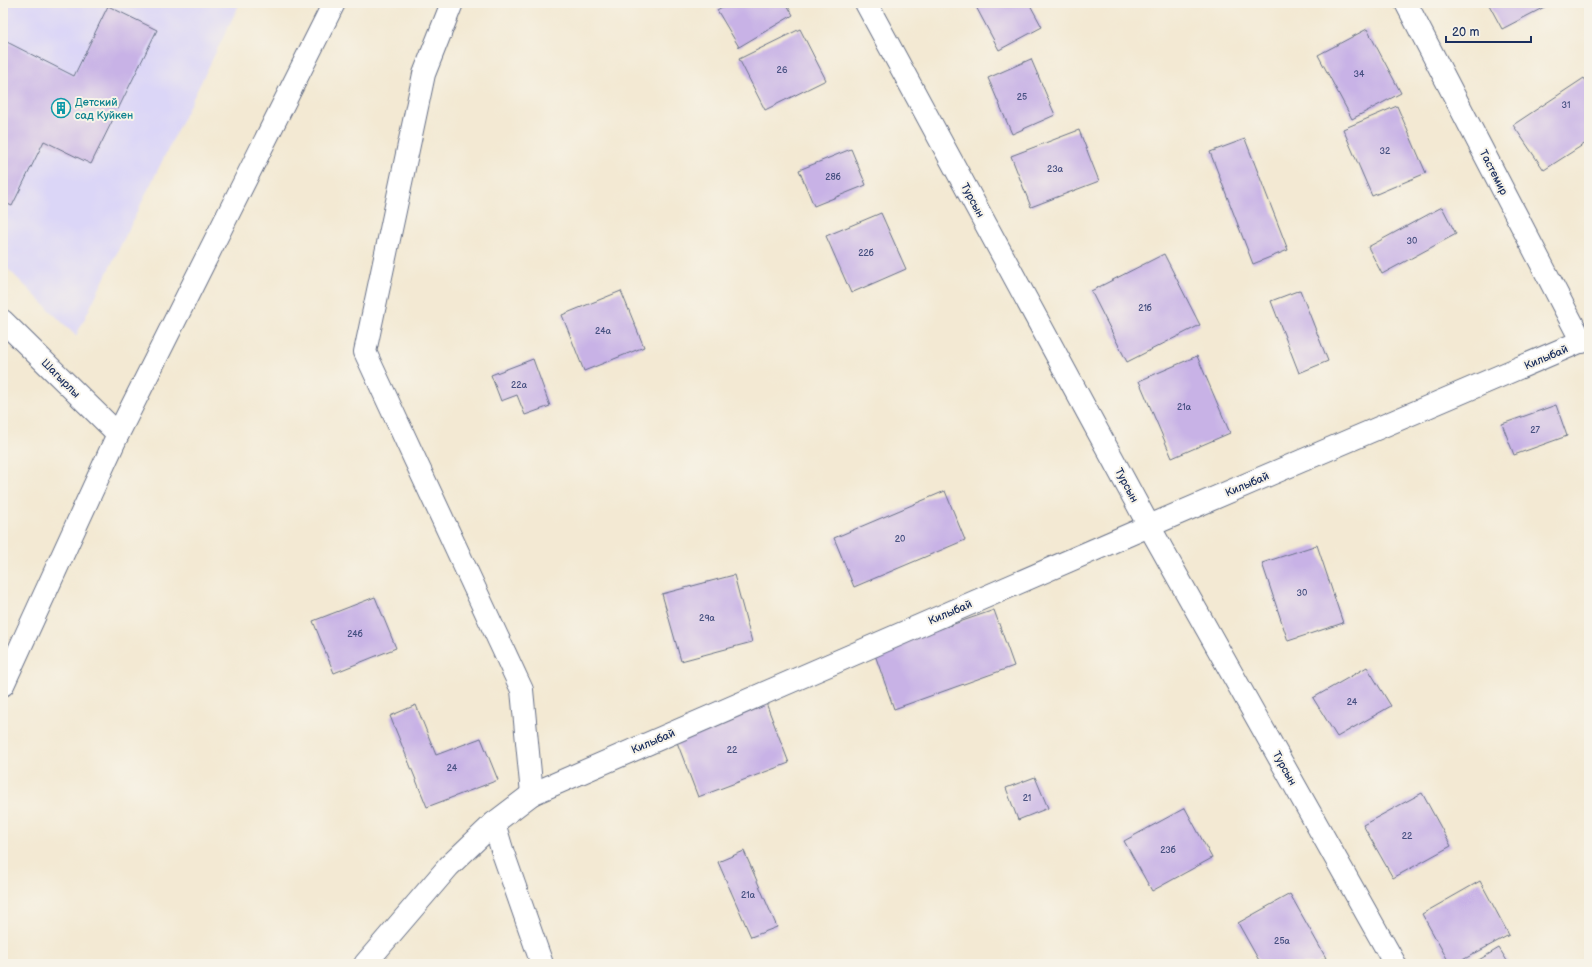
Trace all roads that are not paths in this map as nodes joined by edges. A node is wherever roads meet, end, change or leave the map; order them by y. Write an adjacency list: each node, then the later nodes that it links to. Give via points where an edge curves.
1 (334, 3): 7 (street)
2 (452, 3): 10 (street, via 424,74 365,352 522,690)
3 (866, 3): 8 (street, Турсын)
4 (1406, 3): 6 (street, Тастемир)
5 (3, 321): 7 (street, Шагырлы)
6 (1585, 340): 8 (street, Килыбай)
7 (118, 434): 9 (street)
8 (1149, 526): 10 (street, Килыбай); 14 (street, Турсын)
9 (3, 685)
10 (532, 794): 11 (street, Килыбай)
11 (494, 823): 12 (street, Килыбай, via 449,866); 13 (street)
12 (364, 964)
13 (542, 964)
14 (1395, 964)

